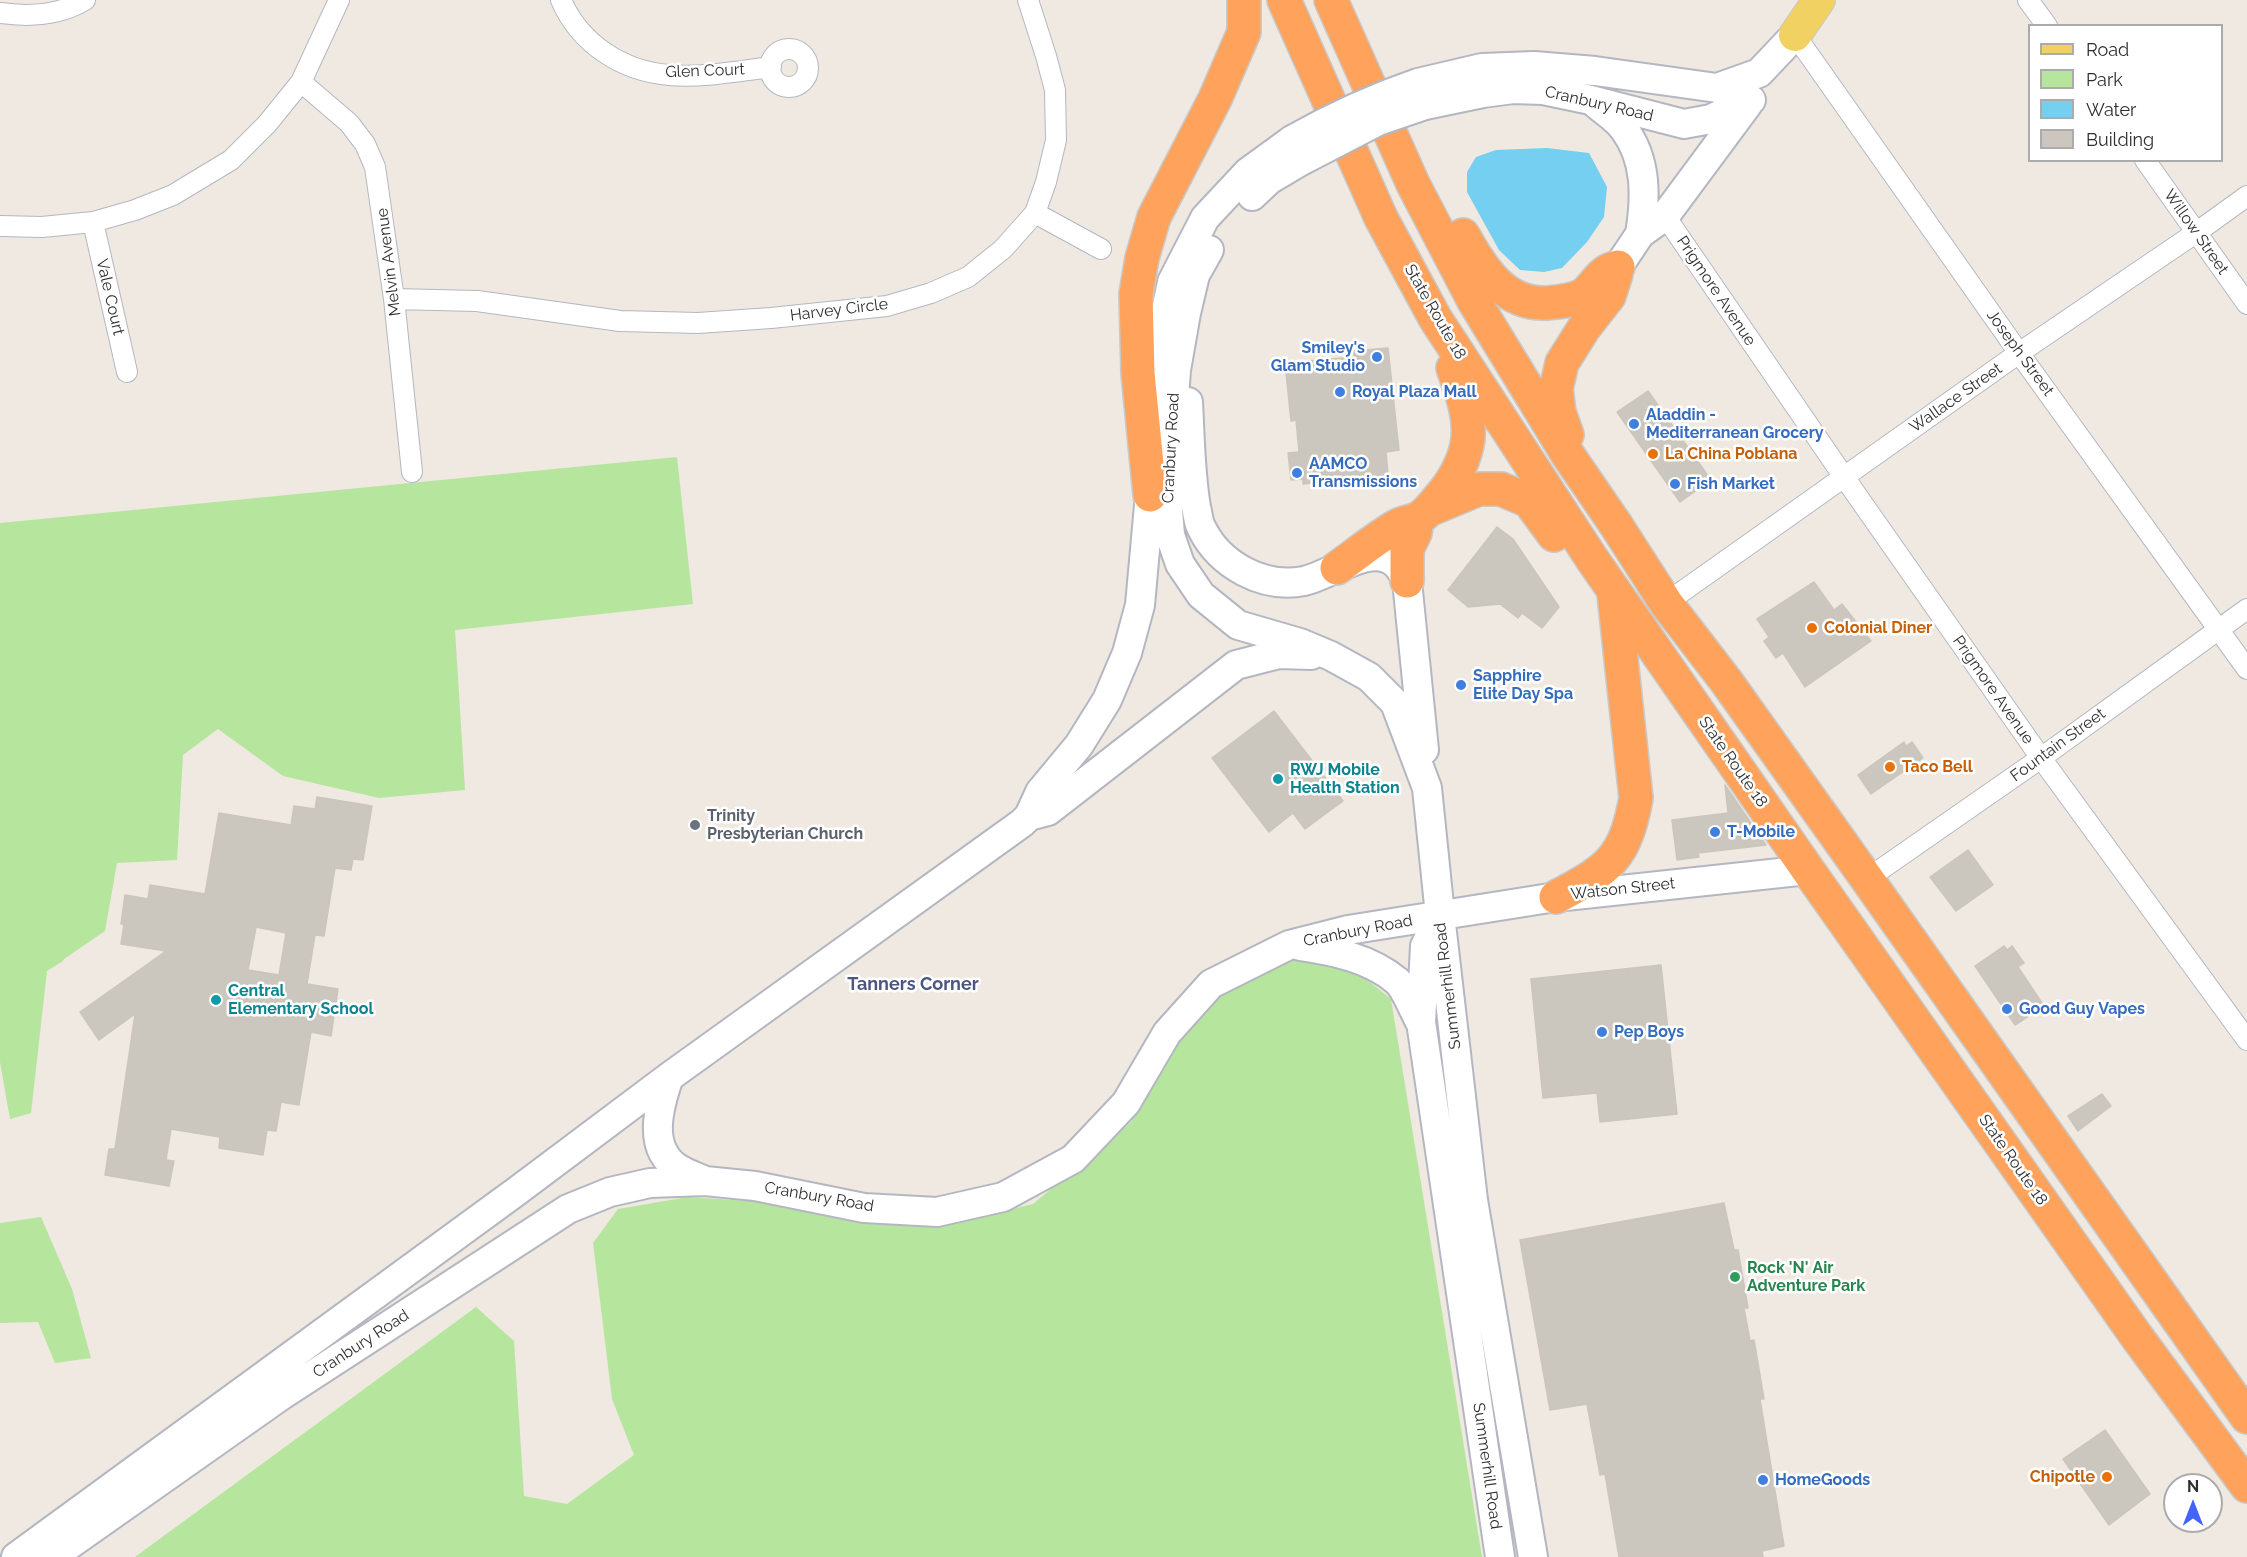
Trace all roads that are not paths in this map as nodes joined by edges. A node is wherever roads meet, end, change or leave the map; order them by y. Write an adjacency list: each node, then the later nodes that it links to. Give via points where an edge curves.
1 (85, 0): 10 (street, via 48,14)
2 (339, 0): 15 (street)
3 (561, 0): 13 (street, Glen Court, via 594,46 639,70 670,75)
4 (1028, 0): 25 (street, Harvey Circle, via 1055,90 1056,140)
5 (1244, 0): 42 (highway, via 1244,32 1215,99 1154,217 1142,258 1136,294 1138,374)
6 (1284, 0): 36 (highway, State Route 18, via 1381,218)
7 (1330, 0): 22 (highway)
8 (1819, 0): 12 (main road, Cranbury Road)
9 (2028, 0): 11 (street)
10 (0, 13)
11 (2046, 24)
12 (1795, 35): 14 (main road, Cranbury Road, via 1759,73 1717,88); 18 (main road, Cranbury Road); 37 (street, Joseph Street)
13 (771, 67)
14 (1631, 77): 16 (main road, Cranbury Road, via 1595,71 1482,68); 19 (main road, via 1658,94)
15 (301, 82): 27 (street, via 231,160 173,195); 33 (street, Melvin Avenue, via 349,123 365,144 375,167)
16 (1422, 94): 17 (main road, Cranbury Road, via 1543,90); 20 (main road, Cranbury Road, bridge, via 1378,97 1331,118)
17 (1591, 100): 19 (main road, Cranbury Road); 30 (main road, via 1623,127 1637,151 1644,184)
18 (1751, 100): 19 (main road, Cranbury Road, via 1711,119); 23 (main road, Cranbury Road)
19 (1684, 124): 23 (main road, via 1689,152)
20 (1296, 151): 35 (main road, Cranbury Road, via 1224,222 1196,275); 42 (main road, Cranbury Road, via 1248,172 1205,218 1172,282 1159,344)
21 (2146, 162): 29 (street, Willow Street)
22 (1413, 184): 32 (highway, via 1452,216 1485,272 1506,292 1523,300 1573,300 1604,273); 39 (highway, via 1474,301)
23 (1688, 184): 26 (main road, Cranbury Road)
24 (2247, 196): 29 (street, Wallace Street)
25 (1035, 213): 31 (street); 33 (street, Harvey Circle, via 1017,235 968,277 887,306 698,323 620,321 477,301)
26 (1665, 216): 30 (main road, Cranbury Road); 41 (street, Prigmore Avenue)
27 (93, 222): 28 (street); 38 (street, Vale Court)
28 (0, 226)
29 (2197, 232): 34 (street, Willow Street); 37 (street, Wallace Street)
30 (1640, 234): 32 (main road, Cranbury Road)
31 (1101, 249)
32 (1618, 267): 39 (highway, via 1610,296 1562,363 1556,389 1567,431)
33 (394, 300): 40 (street, Melvin Avenue)
34 (2247, 304)
35 (1186, 313): 45 (main road, via 1192,487 1201,528 1221,557 1242,571 1274,582 1304,581); 51 (main road, Cranbury Road, via 1176,370 1167,498 1170,535 1180,564 1201,595 1238,625)
36 (1436, 318): 43 (highway, via 1466,403 1470,428 1467,449 1455,477); 44 (highway, State Route 18)
37 (2019, 353): 41 (street, Wallace Street); 50 (street, Joseph Street)
38 (127, 372)
39 (1568, 455): 48 (highway)
40 (412, 472)
41 (1844, 477): 48 (street, Wallace Street); 53 (street, Prigmore Avenue)
42 (1150, 495): 55 (main road, Cranbury Road, via 1140,604 1127,653 1107,700 1079,745 1040,792)
43 (1423, 514): 44 (highway, via 1460,495 1479,489 1501,489 1529,501 1561,545); 45 (highway, via 1399,525); 46 (highway, via 1407,549)
44 (1592, 559): 47 (highway, State Route 18)
45 (1337, 568): 46 (main road, via 1369,556 1383,558 1397,564)
46 (1407, 581): 54 (main road)
47 (1613, 589): 56 (highway, State Route 18); 58 (highway, via 1636,798 1631,829 1618,854 1594,877)
48 (1666, 603): 57 (highway)
49 (2247, 609): 50 (street, Fountain Street)
50 (2219, 629): 52 (street, Joseph Street); 53 (street, Fountain Street)
51 (1331, 656): 54 (main road, Cranbury Road, via 1369,677 1395,703); 55 (main road, via 1279,654 1236,665 1048,811)
52 (2247, 669)
53 (2040, 758): 57 (street, Fountain Street); 62 (street, Prigmore Avenue)
54 (1427, 788): 59 (main road, Cranbury Road)
55 (1029, 816): 63 (main road, Cranbury Road)
56 (1808, 870): 58 (main road, Watson Street); 66 (highway, State Route 18)
57 (1867, 879): 65 (highway)
58 (1556, 897): 59 (main road, Watson Street)
59 (1440, 915): 60 (main road, Cranbury Road, via 1348,930); 61 (main road, Summerhill Road, via 1425,946); 70 (main road, Summerhill Road, via 1473,1200)
60 (1288, 945): 61 (main road, via 1328,950 1367,963 1398,982); 64 (main road, Cranbury Road, via 1211,984 1167,1033 1126,1103 1073,1159 1002,1197 937,1212 864,1208 755,1186)
61 (1421, 1022): 69 (main road, Summerhill Road)
62 (2245, 1032)
63 (669, 1077): 64 (main road, via 657,1131 663,1153 677,1168); 67 (main road, Cranbury Road)
64 (705, 1181): 68 (main road, Cranbury Road, via 651,1183 610,1192 568,1209 282,1395)
65 (2247, 1417)
66 (2245, 1486)
67 (16, 1557)
68 (52, 1557)
69 (1500, 1557)
70 (1533, 1557)

